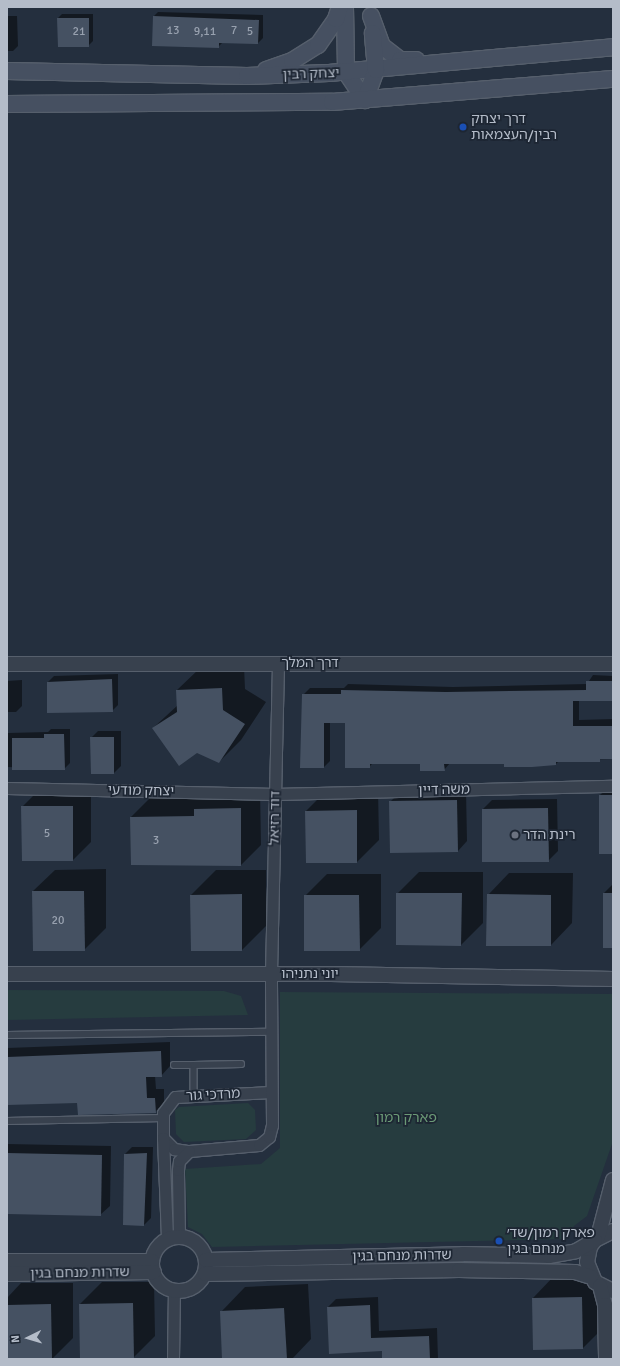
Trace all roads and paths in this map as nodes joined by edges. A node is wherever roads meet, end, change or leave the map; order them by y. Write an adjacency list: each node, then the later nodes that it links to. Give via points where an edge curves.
1 (340, 7): 9 (main road, via 336,20 318,45 292,61)
2 (345, 7): 8 (main road)
3 (371, 12): 5 (main road, via 382,46 400,60); 6 (main road)
4 (613, 47): 5 (main road, יצחק רבין)
5 (444, 62): 6 (main road, יצחק רבין)
6 (376, 70): 8 (main road, יצחק רבין); 11 (main road)
7 (7, 71): 9 (main road, יצחק רבין)
8 (346, 72): 9 (main road, יצחק רבין); 11 (main road)
9 (247, 76)
10 (613, 79): 11 (main road, יצחק רבין)
11 (364, 100): 12 (main road, יצחק רבין)
12 (7, 104)
13 (278, 663): 14 (street, דרך המלך); 15 (street, דרך המלך); 18 (street, דוד רזיאל)
14 (7, 664)
15 (613, 664)
16 (613, 786): 18 (street, משה דיין)
17 (7, 788): 18 (street, יצחק מודעי)
18 (275, 794): 19 (street, דוד רזיאל)
19 (271, 973): 20 (street, יוני נתניהו); 21 (street, יוני נתניהו); 22 (street)
20 (7, 974)
21 (613, 979)
22 (271, 1032): 23 (lane); 27 (street)
23 (7, 1035)
24 (241, 1064): 26 (lane)
25 (174, 1065): 26 (lane)
26 (194, 1065): 28 (lane)
27 (271, 1092): 28 (street, מרדכי גור); 32 (street, via 269,1137 259,1145)
28 (194, 1096): 29 (street, מרדכי גור, via 174,1097 163,1113)
29 (163, 1118): 30 (lane); 31 (street, מרדכי גור)
30 (7, 1121)
31 (163, 1138): 32 (street, via 174,1149); 35 (street, מרדכי גור)
32 (189, 1151): 35 (street, via 180,1161 178,1170)
33 (613, 1180): 36 (street)
34 (613, 1231): 36 (street, שדרות מנחם בגין)
35 (173, 1238): 38 (street, via 155,1252); 39 (street, via 194,1241 200,1246)
36 (596, 1239): 39 (street, שדרות מנחם בגין, via 576,1251 549,1256 463,1254); 41 (street, via 590,1247 587,1262)
37 (7, 1261): 38 (street, שדרות מנחם בגין)
38 (153, 1266): 40 (street, שדרות מנחם בגין); 42 (street, via 158,1281)
39 (205, 1267): 41 (street, שדרות מנחם בגין, via 575,1272); 42 (street, via 201,1280 189,1290)
40 (7, 1274)
41 (595, 1281): 43 (street, שדרות מנחם בגין); 45 (street, via 605,1305)
42 (174, 1291): 44 (street)
43 (613, 1291)
44 (173, 1359)
45 (606, 1359)

